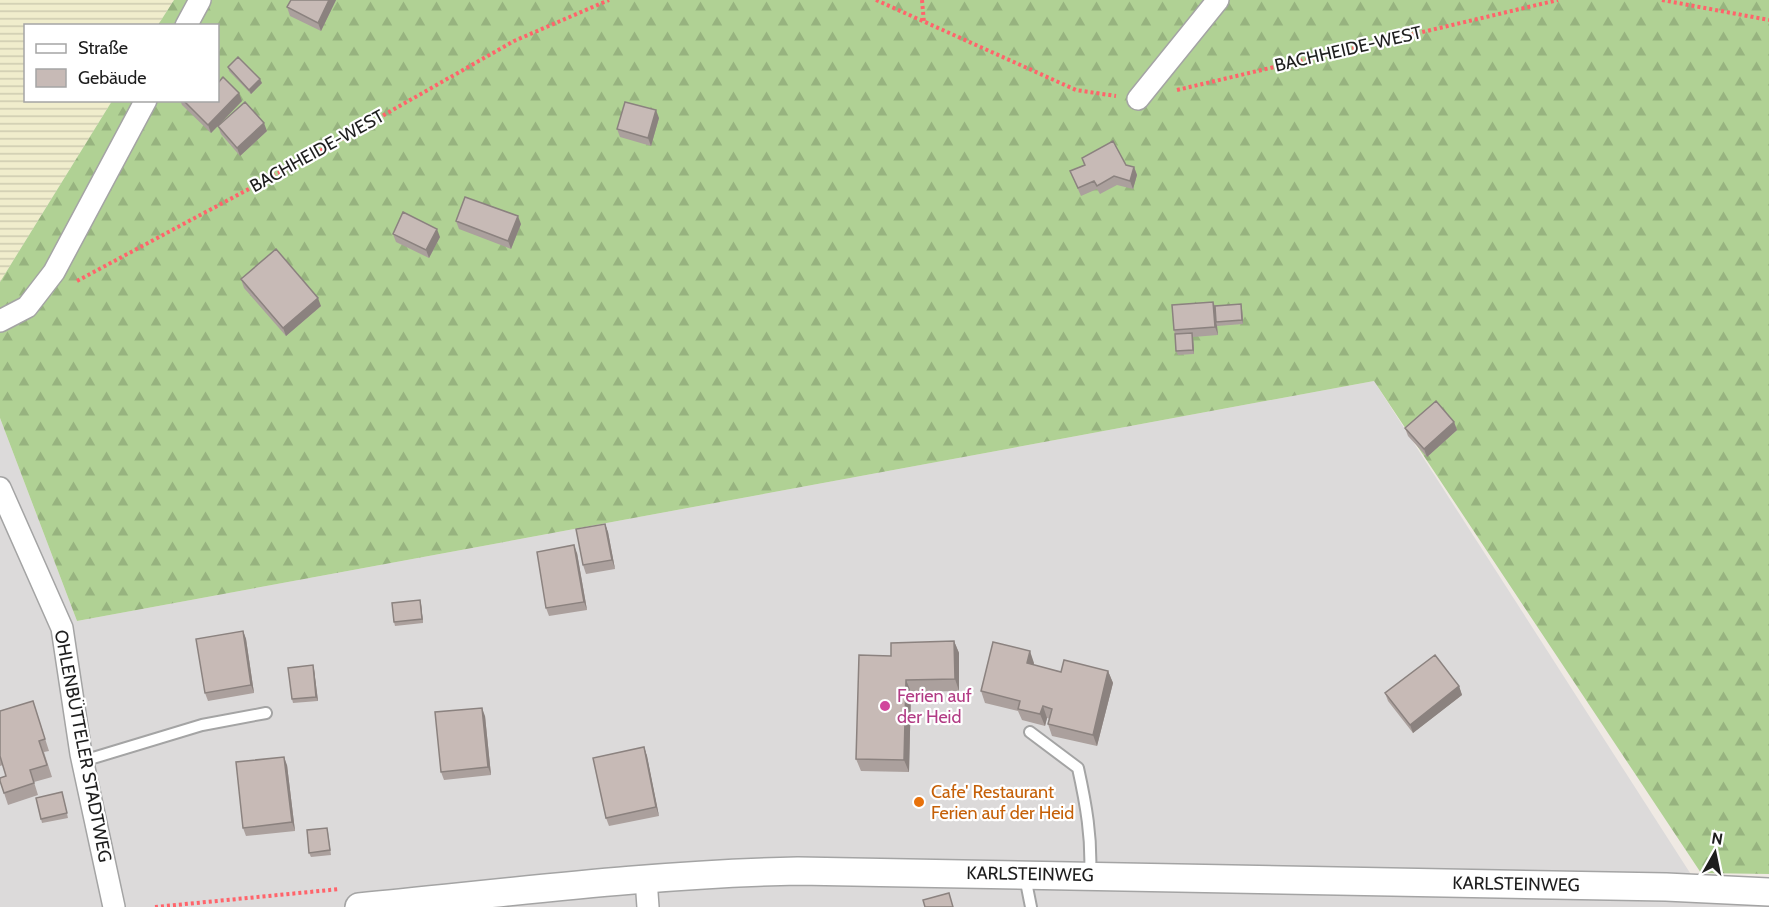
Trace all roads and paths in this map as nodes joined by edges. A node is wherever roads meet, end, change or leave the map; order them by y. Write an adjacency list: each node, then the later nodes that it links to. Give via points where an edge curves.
1 (200, 0): 10 (street)
2 (609, 0): 13 (path, BACHHEIDE-WEST, via 514,40 331,146)
3 (876, 0): 9 (path, BACHHEIDE-WEST)
4 (922, 0): 9 (path)
5 (1218, 0): 11 (street)
6 (1558, 0): 11 (path, BACHHEIDE-WEST)
7 (1662, 0): 8 (path)
8 (1769, 20)
9 (924, 23): 11 (path, BACHHEIDE-WEST, via 1076,90)
10 (187, 24)
11 (1138, 99)
12 (145, 102): 14 (street, via 54,272 27,307)
13 (69, 285)
14 (0, 321)
15 (0, 488): 18 (street, OHLENBÜTTELER STADTWEG, via 62,628)
16 (266, 713): 18 (lane, via 202,725)
17 (1030, 732): 20 (lane, via 1078,768 1088,816)
18 (83, 761): 24 (street, OHLENBÜTTELER STADTWEG)
19 (1025, 874): 20 (street, KARLSTEINWEG); 21 (street, KARLSTEINWEG, via 798,870); 27 (lane)
20 (1090, 875): 23 (street, KARLSTEINWEG)
21 (646, 879): 25 (street, KARLSTEINWEG); 26 (street)
22 (1769, 892): 23 (street, KARLSTEINWEG)
23 (1710, 898)
24 (114, 907)
25 (358, 907)
26 (648, 907)
27 (1031, 907)

